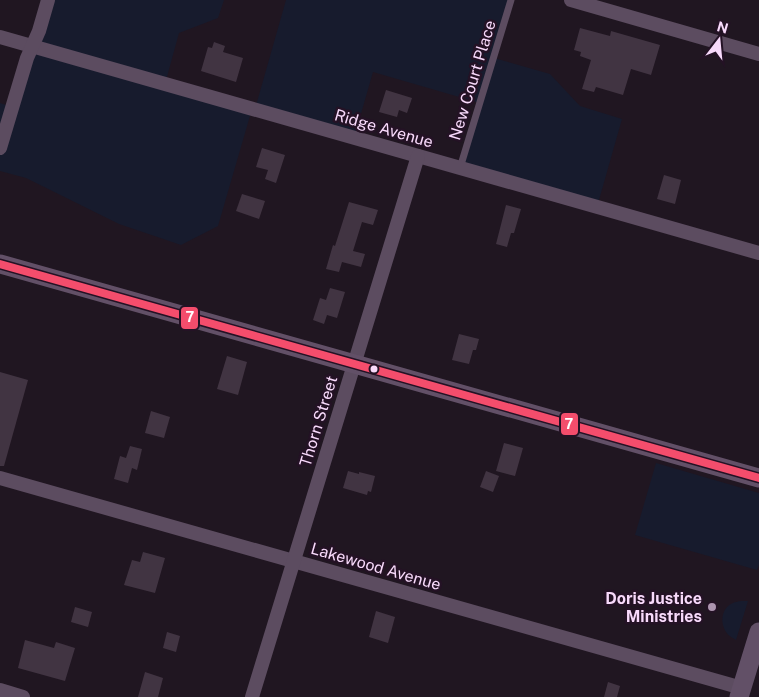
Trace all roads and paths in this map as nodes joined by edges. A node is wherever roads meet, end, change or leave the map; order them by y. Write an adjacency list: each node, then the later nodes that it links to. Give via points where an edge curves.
1 (48, 0): 5 (street)
2 (511, 0): 9 (lane, New Court Place)
3 (571, 0): 6 (street)
4 (0, 37): 5 (street, Ridge Avenue)
5 (33, 46): 7 (street); 8 (street, Ridge Avenue)
6 (759, 54)
7 (0, 148)
8 (418, 156): 9 (street, Ridge Avenue); 12 (street, Thorn Street)
9 (460, 168): 10 (street, Ridge Avenue)
10 (759, 253)
11 (0, 264): 12 (street)
12 (354, 364): 14 (street); 15 (street, Thorn Street)
13 (0, 478): 15 (street, Lakewood Avenue)
14 (759, 478)
15 (294, 561): 18 (street, Lakewood Avenue); 20 (street, Thorn Street)
16 (759, 632): 18 (street)
17 (0, 690): 19 (street)
18 (740, 692)
19 (23, 697)
20 (252, 697)

